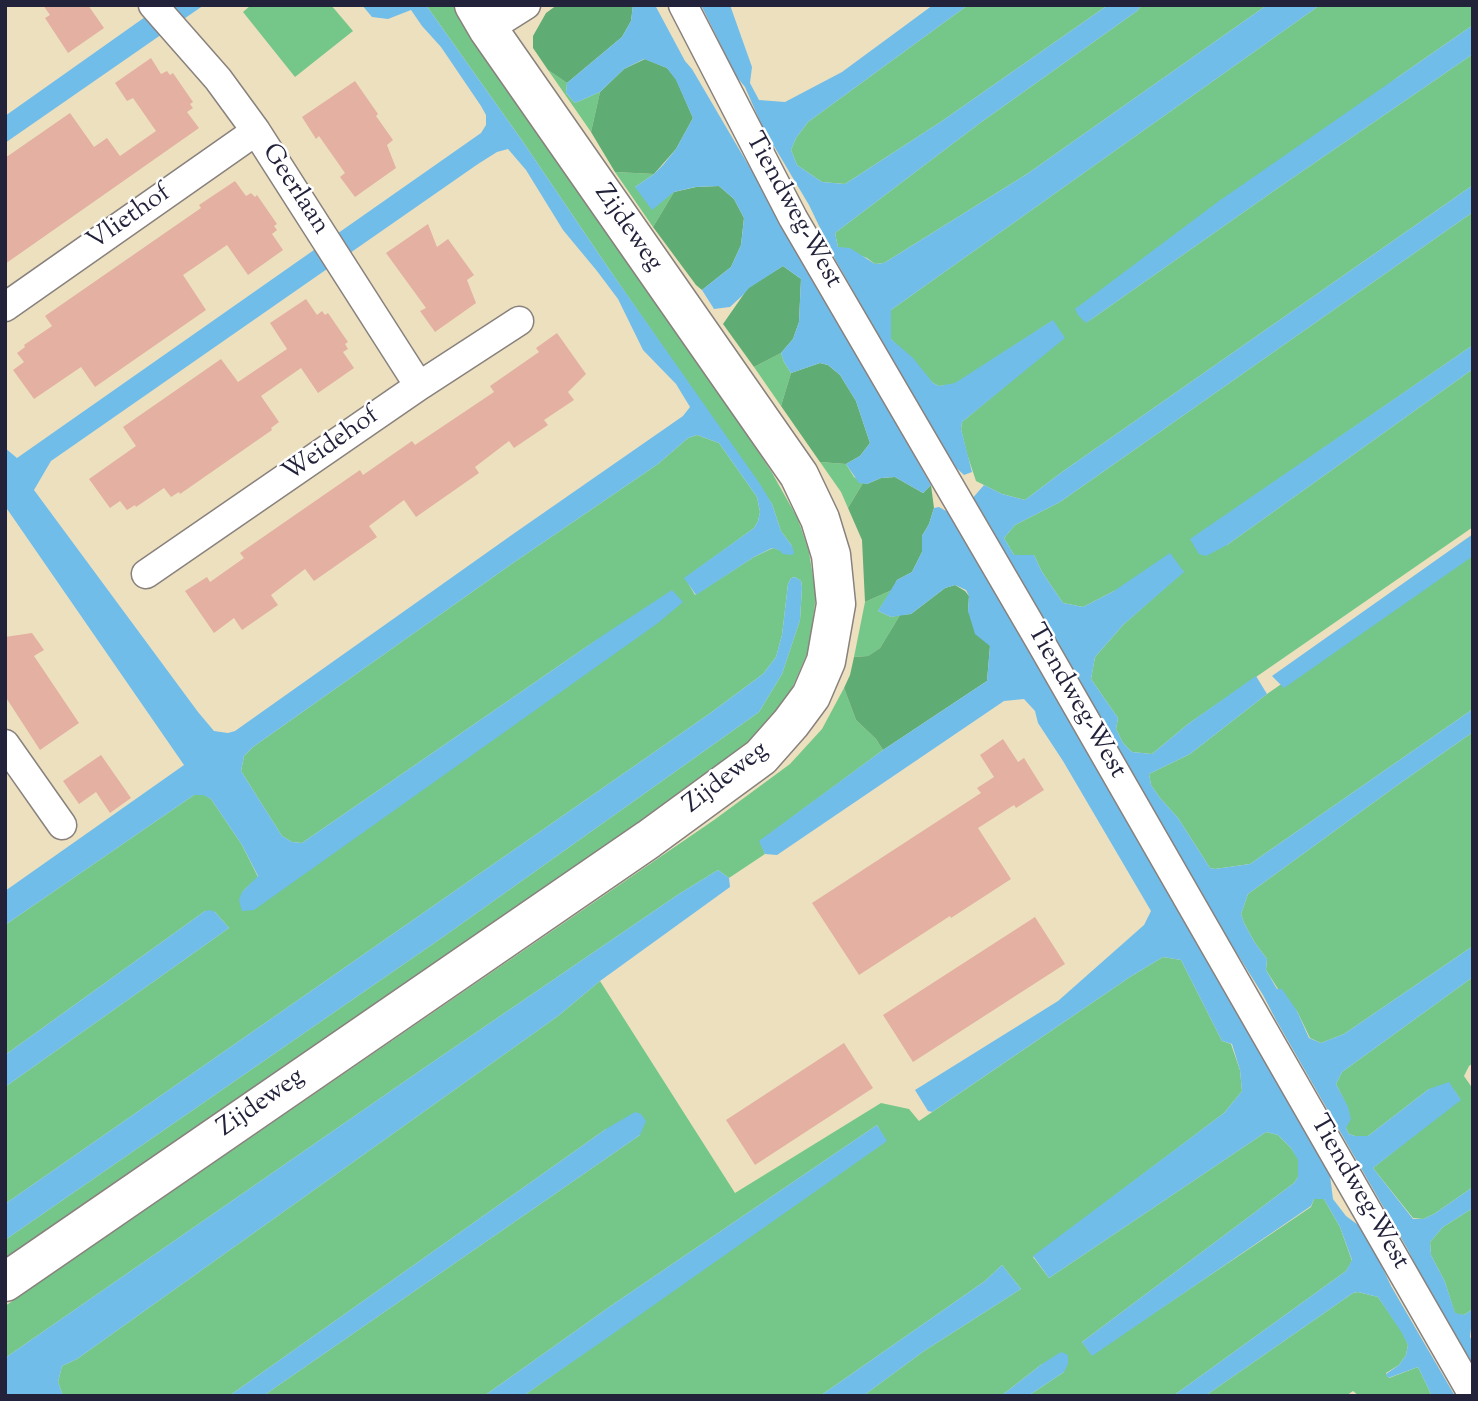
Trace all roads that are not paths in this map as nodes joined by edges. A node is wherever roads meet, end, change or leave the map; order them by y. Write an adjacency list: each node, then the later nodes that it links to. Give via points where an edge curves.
1 (526, 5): 4 (street)
2 (684, 5): 13 (street, Tiendweg-West, via 793,218)
3 (155, 7): 5 (street, Geerlaan)
4 (481, 17): 12 (main road, Zijdeweg, via 799,475 831,555 836,604 826,661 811,696 761,757)
5 (256, 131): 6 (street, Vliethof); 8 (street, Geerlaan)
6 (5, 307)
7 (519, 321): 8 (street, Weidehof)
8 (419, 386): 9 (street, Weidehof)
9 (146, 574)
10 (5, 744): 11 (street)
11 (62, 825)
12 (5, 1282)
13 (1473, 1395)

